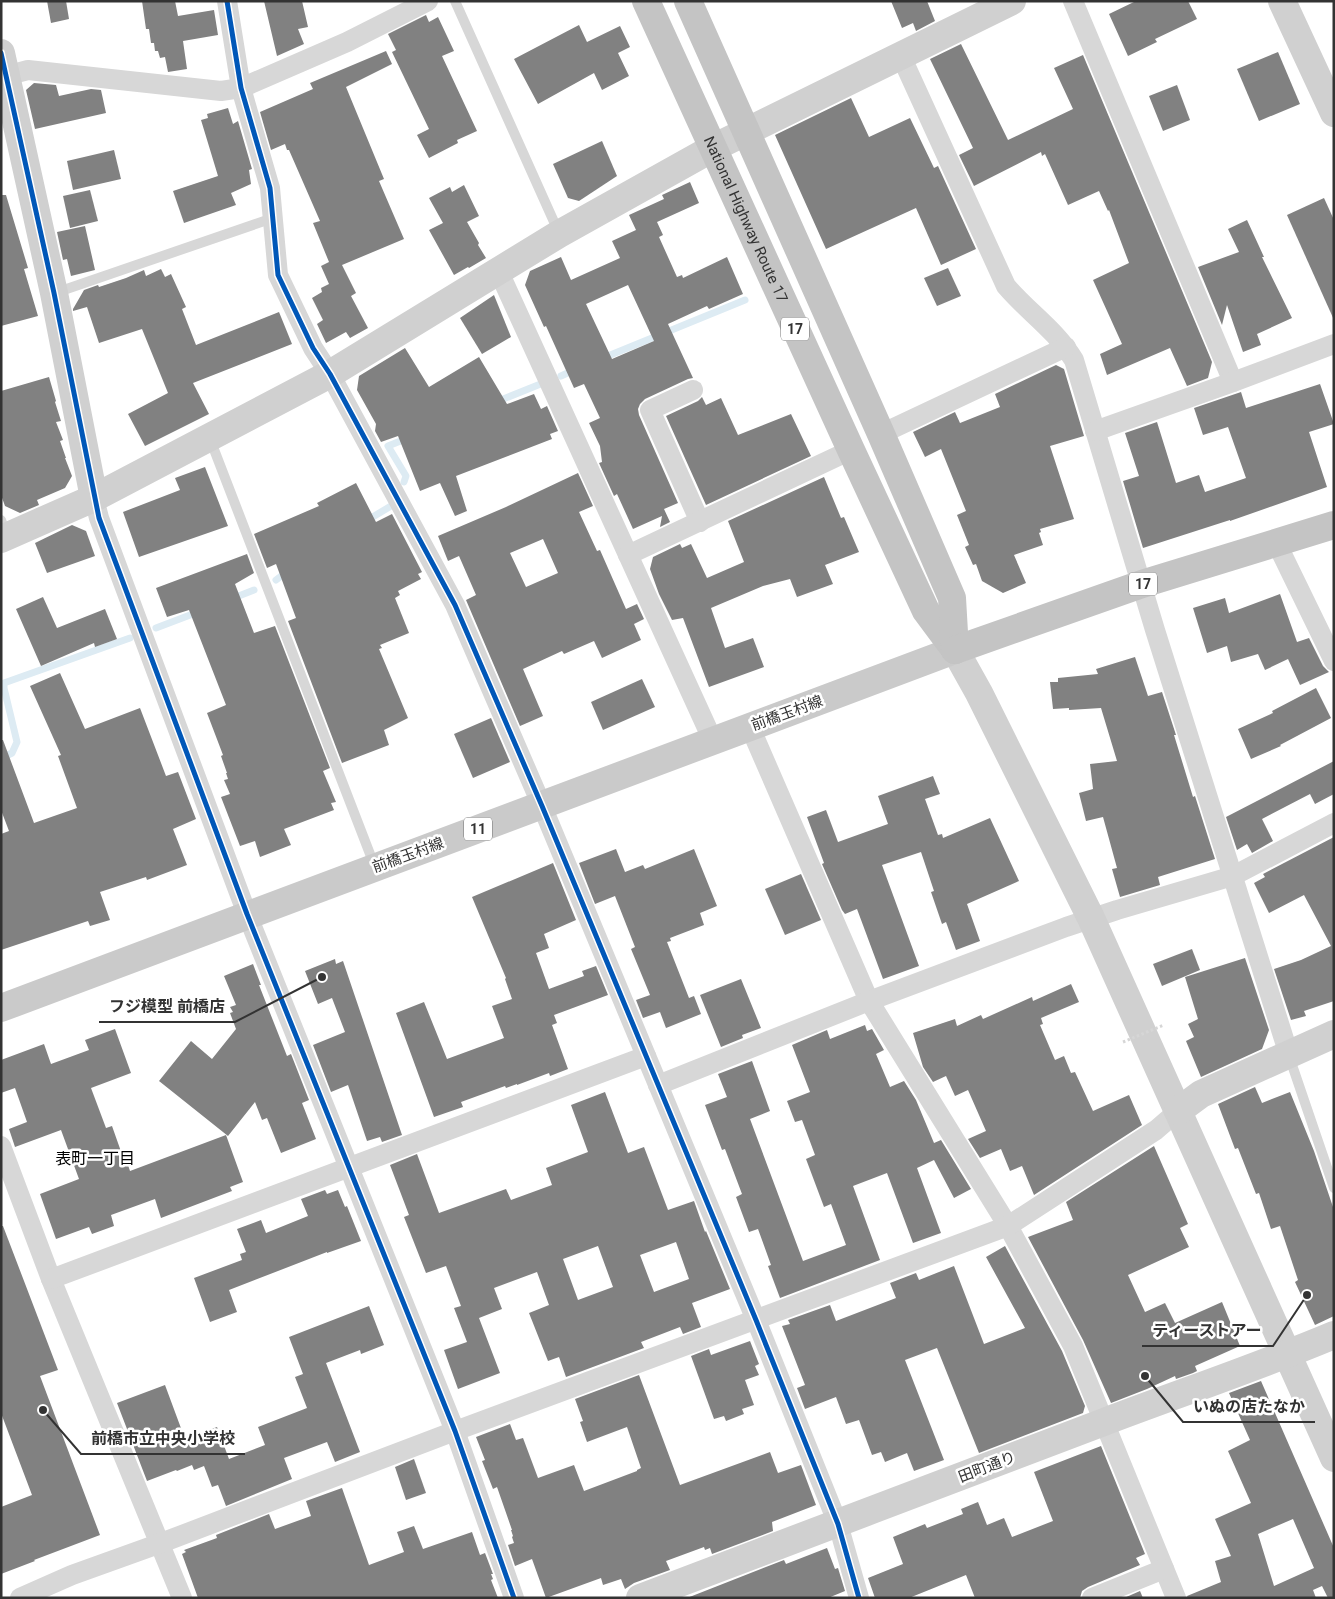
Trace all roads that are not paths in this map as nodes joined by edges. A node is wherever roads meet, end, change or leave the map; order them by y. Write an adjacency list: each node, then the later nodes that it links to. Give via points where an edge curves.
1 (227, 1): 11 (street)
2 (428, 1): 11 (street, via 347,42)
3 (455, 1): 16 (lane)
4 (646, 1): 14 (highway, National Highway Route 17 / 17)
5 (688, 1): 13 (highway, 17)
6 (1012, 1): 9 (street)
7 (1072, 1): 22 (street)
8 (1282, 1): 12 (street)
9 (901, 56): 13 (street); 20 (street, via 1006,286)
10 (3, 69): 11 (street, via 221,91); 18 (street)
11 (241, 88): 15 (street, via 270,188)
12 (1334, 113)
13 (746, 131): 14 (street); 25 (highway, 17)
14 (713, 148): 16 (street); 27 (highway, National Highway Route 17 / 17)
15 (273, 218): 18 (lane); 21 (street, via 278,275 313,348)
16 (559, 234): 17 (street)
17 (499, 272): 21 (street); 33 (street)
18 (54, 293): 28 (street)
19 (1334, 344): 22 (street)
20 (1066, 347): 24 (street, via 1074,360); 25 (street)
21 (330, 374): 26 (street); 39 (street, via 455,605)
22 (1233, 382): 24 (street)
23 (693, 390): 29 (street, via 650,410)
24 (1095, 431): 34 (street)
25 (881, 434): 35 (highway, 17, via 952,598)
26 (209, 437): 28 (street); 41 (lane)
27 (850, 450): 29 (street); 35 (highway, National Highway Route 17 / 17, via 926,611)
28 (94, 498): 31 (street); 43 (street)
29 (700, 522): 33 (street)
30 (1334, 525): 32 (highway, 17)
31 (3, 532)
32 (1277, 544): 34 (highway, 17); 36 (street)
33 (628, 555): 38 (street)
34 (1142, 584): 35 (highway, 17); 42 (street)
35 (955, 650): 37 (main road, 前橋玉村線 / 11); 44 (street)
36 (1334, 661)
37 (750, 727): 38 (main road, 前橋玉村線 / 11); 45 (street)
38 (713, 741): 39 (main road, 前橋玉村線 / 11)
39 (542, 806): 41 (main road, 前橋玉村線 / 11); 49 (street)
40 (1334, 823): 42 (street)
41 (375, 868): 43 (main road, 前橋玉村線 / 11)
42 (1233, 876): 44 (street); 48 (street)
43 (247, 914): 46 (main road, 前橋玉村線 / 11); 53 (street)
44 (1090, 918): 45 (street); 51 (street)
45 (869, 1001): 50 (street); 55 (street)
46 (1, 1008)
47 (1334, 1034): 48 (street)
48 (1289, 1055): 51 (street, via 1202,1094); 54 (lane)
49 (646, 1056): 50 (street); 53 (street)
50 (658, 1085): 57 (street)
51 (1178, 1111): 55 (street, via 1156,1130); 59 (street)
52 (1, 1146): 56 (street)
53 (349, 1169): 56 (street); 61 (street)
54 (1334, 1188)
55 (1008, 1226): 57 (street); 60 (street, via 1073,1346)
56 (51, 1279): 64 (street)
57 (756, 1320): 61 (street); 63 (street)
58 (1334, 1335): 59 (street, 田町通り)
59 (1287, 1355): 60 (street, 田町通り); 62 (street)
60 (1104, 1422): 63 (street, 田町通り); 65 (street)
61 (455, 1431): 64 (street); 68 (street)
62 (1334, 1458)
63 (838, 1524): 69 (street, 田町通り); 70 (street)
64 (160, 1543): 66 (street, via 72,1575); 67 (street)
65 (1164, 1569): 71 (street); 72 (street)
66 (31, 1595)
67 (182, 1598)
68 (514, 1598)
69 (640, 1598)
70 (859, 1598)
71 (1092, 1598)
72 (1176, 1598)

